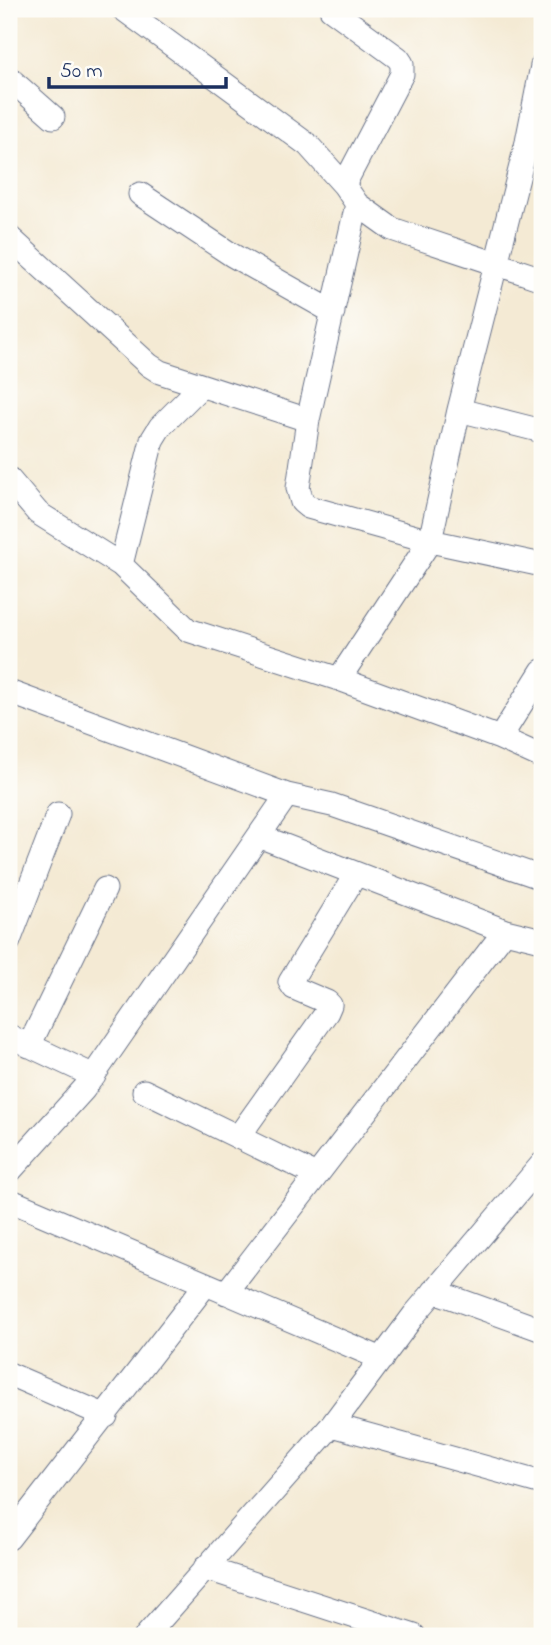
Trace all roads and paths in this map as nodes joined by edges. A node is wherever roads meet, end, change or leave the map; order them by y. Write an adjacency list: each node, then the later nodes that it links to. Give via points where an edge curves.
1 (123, 9): 7 (street, via 309,145)
2 (331, 9): 7 (street, via 402,64 402,74)
3 (542, 66): 6 (street)
4 (9, 78): 5 (street)
5 (54, 117)
6 (534, 143): 11 (street)
7 (344, 184): 9 (street)
8 (140, 194): 13 (street, via 232,255)
9 (358, 204): 11 (street, via 392,229); 13 (street)
10 (9, 237): 14 (street, via 149,365)
11 (497, 265): 12 (street); 15 (street)
12 (542, 279)
13 (333, 312): 16 (street)
14 (201, 386): 16 (street); 22 (street, via 152,440)
15 (459, 410): 17 (street); 21 (street)
16 (308, 420): 21 (street, via 299,488 302,502)
17 (542, 431)
18 (9, 479): 20 (street)
19 (9, 503): 20 (street)
20 (38, 513): 22 (street)
21 (430, 541): 23 (street); 25 (street)
22 (121, 565): 25 (street, via 188,629)
23 (542, 565)
24 (542, 671): 27 (street)
25 (339, 679): 27 (street)
26 (9, 692): 29 (street)
27 (500, 738): 28 (street)
28 (542, 757)
29 (287, 795): 31 (street); 33 (street, via 332,805)
30 (58, 814): 37 (street)
31 (259, 836): 32 (street); 39 (street)
32 (356, 874): 35 (street); 41 (street, via 290,982 327,1002 327,1012)
33 (542, 878)
34 (105, 889): 38 (street)
35 (505, 931): 36 (street); 44 (street)
36 (542, 940)
37 (9, 941)
38 (19, 1041): 39 (street)
39 (94, 1076): 43 (street)
40 (145, 1091): 41 (street)
41 (239, 1136): 44 (street)
42 (542, 1165): 47 (street)
43 (9, 1172)
44 (316, 1175): 46 (street)
45 (9, 1200): 46 (street)
46 (216, 1288): 49 (street); 51 (street)
47 (434, 1291): 48 (street); 49 (street)
48 (542, 1330)
49 (382, 1359): 52 (street)
50 (9, 1374): 51 (street)
51 (106, 1416): 54 (street)
52 (332, 1424): 53 (street); 55 (street)
53 (542, 1483)
54 (9, 1538)
55 (205, 1568): 56 (street); 57 (street)
56 (146, 1636)
57 (414, 1636)

